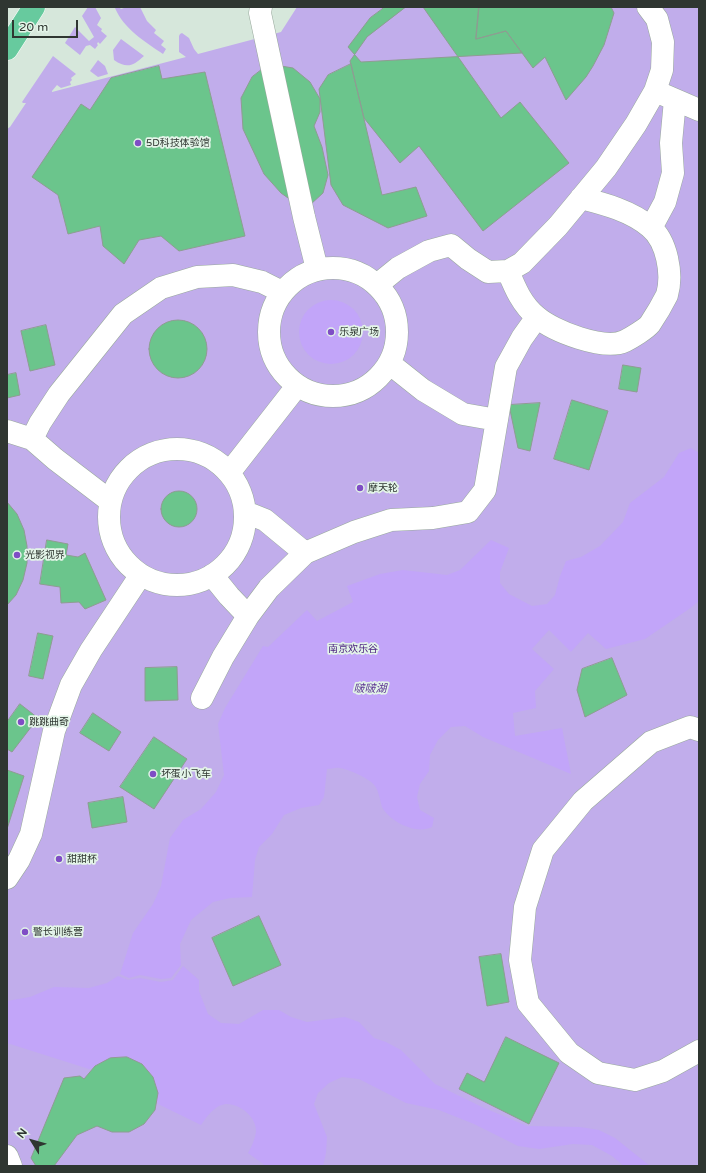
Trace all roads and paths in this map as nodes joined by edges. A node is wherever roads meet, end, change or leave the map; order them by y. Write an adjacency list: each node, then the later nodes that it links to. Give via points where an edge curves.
1 (34, 7): 4 (main road)
2 (261, 7): 10 (street, via 260,13)
3 (648, 7): 5 (street, via 657,20 663,42 662,70)
4 (7, 48)
5 (655, 91): 6 (street); 8 (street, via 606,168)
6 (675, 100): 7 (street); 9 (street, via 671,143 673,173 665,202)
7 (699, 110)
8 (581, 198): 9 (street, via 632,215); 11 (street, via 522,263)
9 (651, 228): 14 (street, via 664,247 670,271 666,295 649,325 624,342 601,344 563,332)
10 (317, 269): 12 (street, via 338,268 359,273); 13 (street, via 298,278)
11 (508, 271): 12 (street, via 488,272 451,245 430,251 398,268); 14 (street, via 520,297)
12 (377, 285): 15 (street, via 390,301 396,322 396,343)
13 (282, 292): 16 (street, via 272,311 268,332 271,353 281,371); 19 (street, via 262,282 233,275 197,277 161,288 123,314 59,394)
14 (537, 317): 17 (street, via 506,367)
15 (389, 363): 16 (street, via 376,380 358,391 337,396 316,395); 17 (street, via 423,390 463,414)
16 (297, 386): 20 (street)
17 (497, 420): 23 (street, via 485,490 468,512 433,518 391,520 354,532)
18 (7, 431): 19 (street)
19 (32, 439): 21 (street)
20 (229, 473): 21 (street, via 213,458 193,450 172,448 151,453 132,465 118,481); 22 (street, via 240,491)
21 (110, 501): 25 (street, via 108,522 113,543 124,562)
22 (245, 512): 23 (street, via 265,520); 24 (street, via 243,534 235,553 221,570)
23 (305, 553): 26 (street, via 269,588)
24 (212, 575): 25 (street, via 202,581 181,586 160,584); 26 (street)
25 (140, 576): 29 (street, via 71,684 54,731 31,834)
26 (248, 616): 27 (street)
27 (202, 698)
28 (699, 730): 30 (street, via 690,727 651,742 584,801 543,850 525,907 520,960 528,1003 569,1053 598,1073 635,1080 663,1071)
29 (7, 878)
30 (699, 1051)
31 (7, 1156): 32 (street)
32 (11, 1166)

